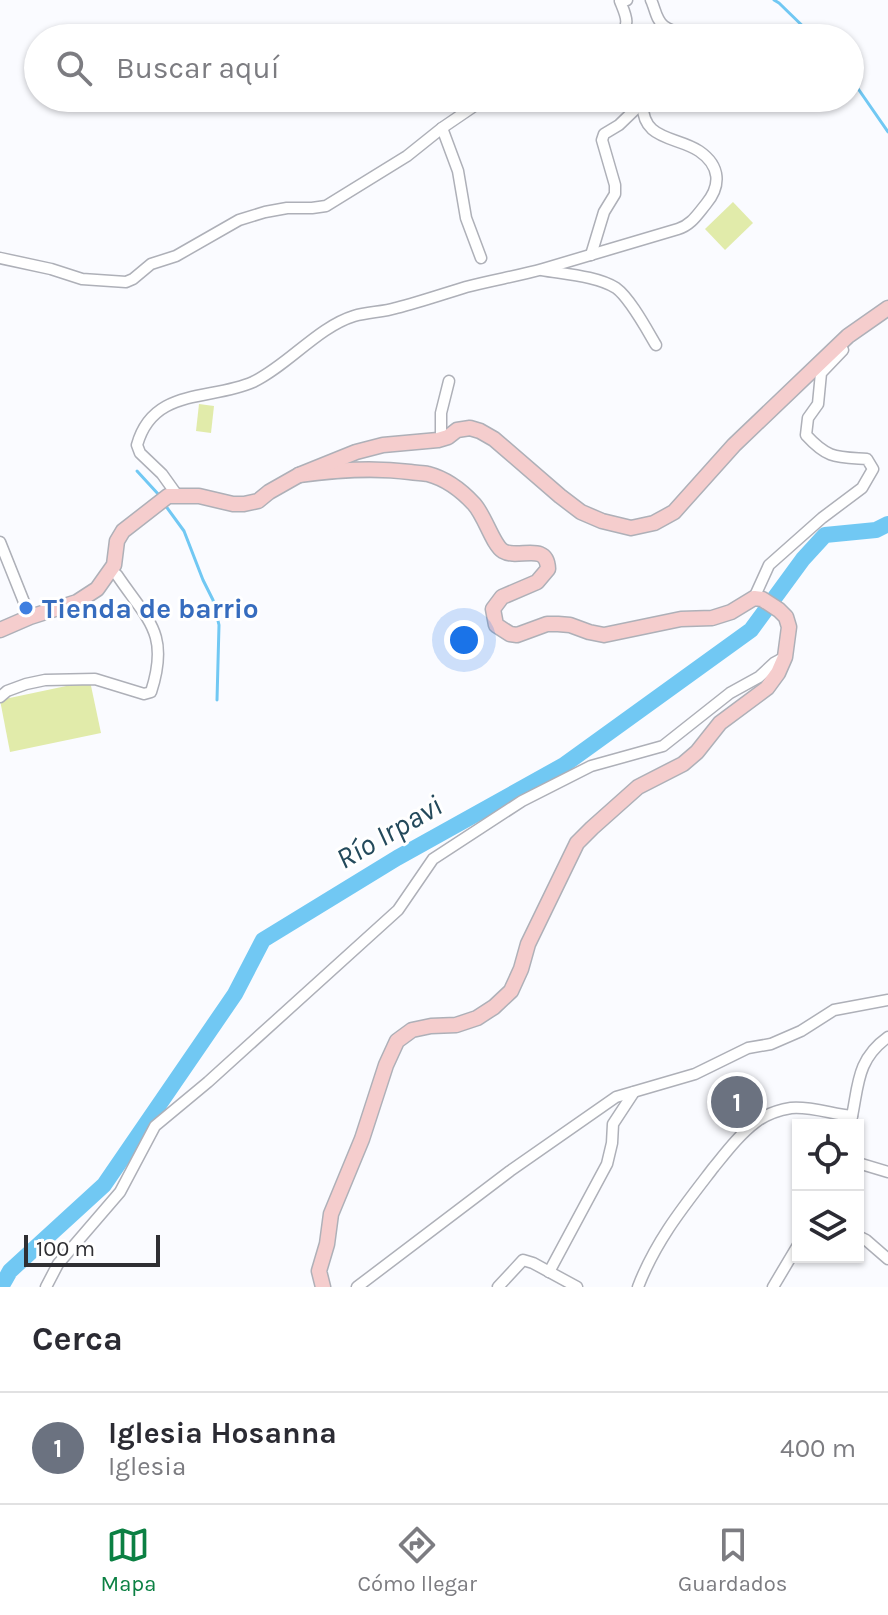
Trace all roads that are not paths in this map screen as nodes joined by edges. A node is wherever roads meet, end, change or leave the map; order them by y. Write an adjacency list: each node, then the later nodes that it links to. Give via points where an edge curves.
1 (627, 0): 3 (street, via 620,1)
2 (651, 0): 4 (street)
3 (627, 24)
4 (662, 24)
5 (465, 112): 8 (street)
6 (633, 112): 9 (street, via 602,140 615,194)
7 (644, 112): 9 (street, via 654,132 700,151 716,174 717,188 685,226)
8 (442, 128): 10 (street, via 326,206 287,208 239,220 126,282 82,279); 11 (street)
9 (591, 255): 12 (street)
10 (0, 258)
11 (481, 258)
12 (540, 270): 15 (street, via 616,288); 19 (street, via 353,316 257,380 169,404 144,428 137,445 162,474)
13 (888, 308): 14 (street)
14 (864, 324): 17 (street, via 734,445 674,512 654,523 631,528 581,512 480,431 457,430); 22 (street, via 821,373 818,404 808,418 806,435 834,457 867,459 873,469 862,488 769,565)
15 (656, 345)
16 (449, 381): 17 (street)
17 (441, 440): 18 (street, via 383,445)
18 (299, 475): 19 (street, via 244,504 199,496); 22 (street, via 400,471 429,474 455,486 479,509 504,552 535,553 548,562 537,582 502,597 493,609 496,625 510,634 558,624 612,634 712,618)
19 (167, 498): 21 (street, via 123,531)
20 (0, 542): 23 (street)
21 (111, 570): 23 (street, via 97,589 77,602); 26 (street, via 157,638 151,692 95,679 45,680)
22 (758, 599): 25 (street, via 786,617)
23 (30, 617): 24 (street)
24 (0, 630)
25 (785, 657): 38 (street, via 663,746 591,766 522,801 433,859 398,910 155,1126 120,1192 58,1264); 39 (street, via 767,688 720,723 697,752 638,787 577,843 511,991 477,1018 412,1030 397,1041 331,1214 319,1271)
26 (0, 697)
27 (888, 1000): 29 (street, via 834,1010 771,1044)
28 (888, 1037): 31 (street, via 860,1073)
29 (634, 1092): 37 (street, via 613,1124 607,1164); 40 (street, via 616,1097 510,1171)
30 (848, 1119): 43 (street, via 791,1108 758,1120 675,1216)
31 (851, 1119)
32 (864, 1165): 33 (street)
33 (888, 1172)
34 (864, 1239): 36 (street)
35 (792, 1255): 44 (street)
36 (888, 1259)
37 (549, 1272): 41 (street, via 523,1260); 42 (street)
38 (46, 1287)
39 (323, 1287)
40 (357, 1287)
41 (498, 1287)
42 (577, 1287)
43 (638, 1287)
44 (773, 1287)

